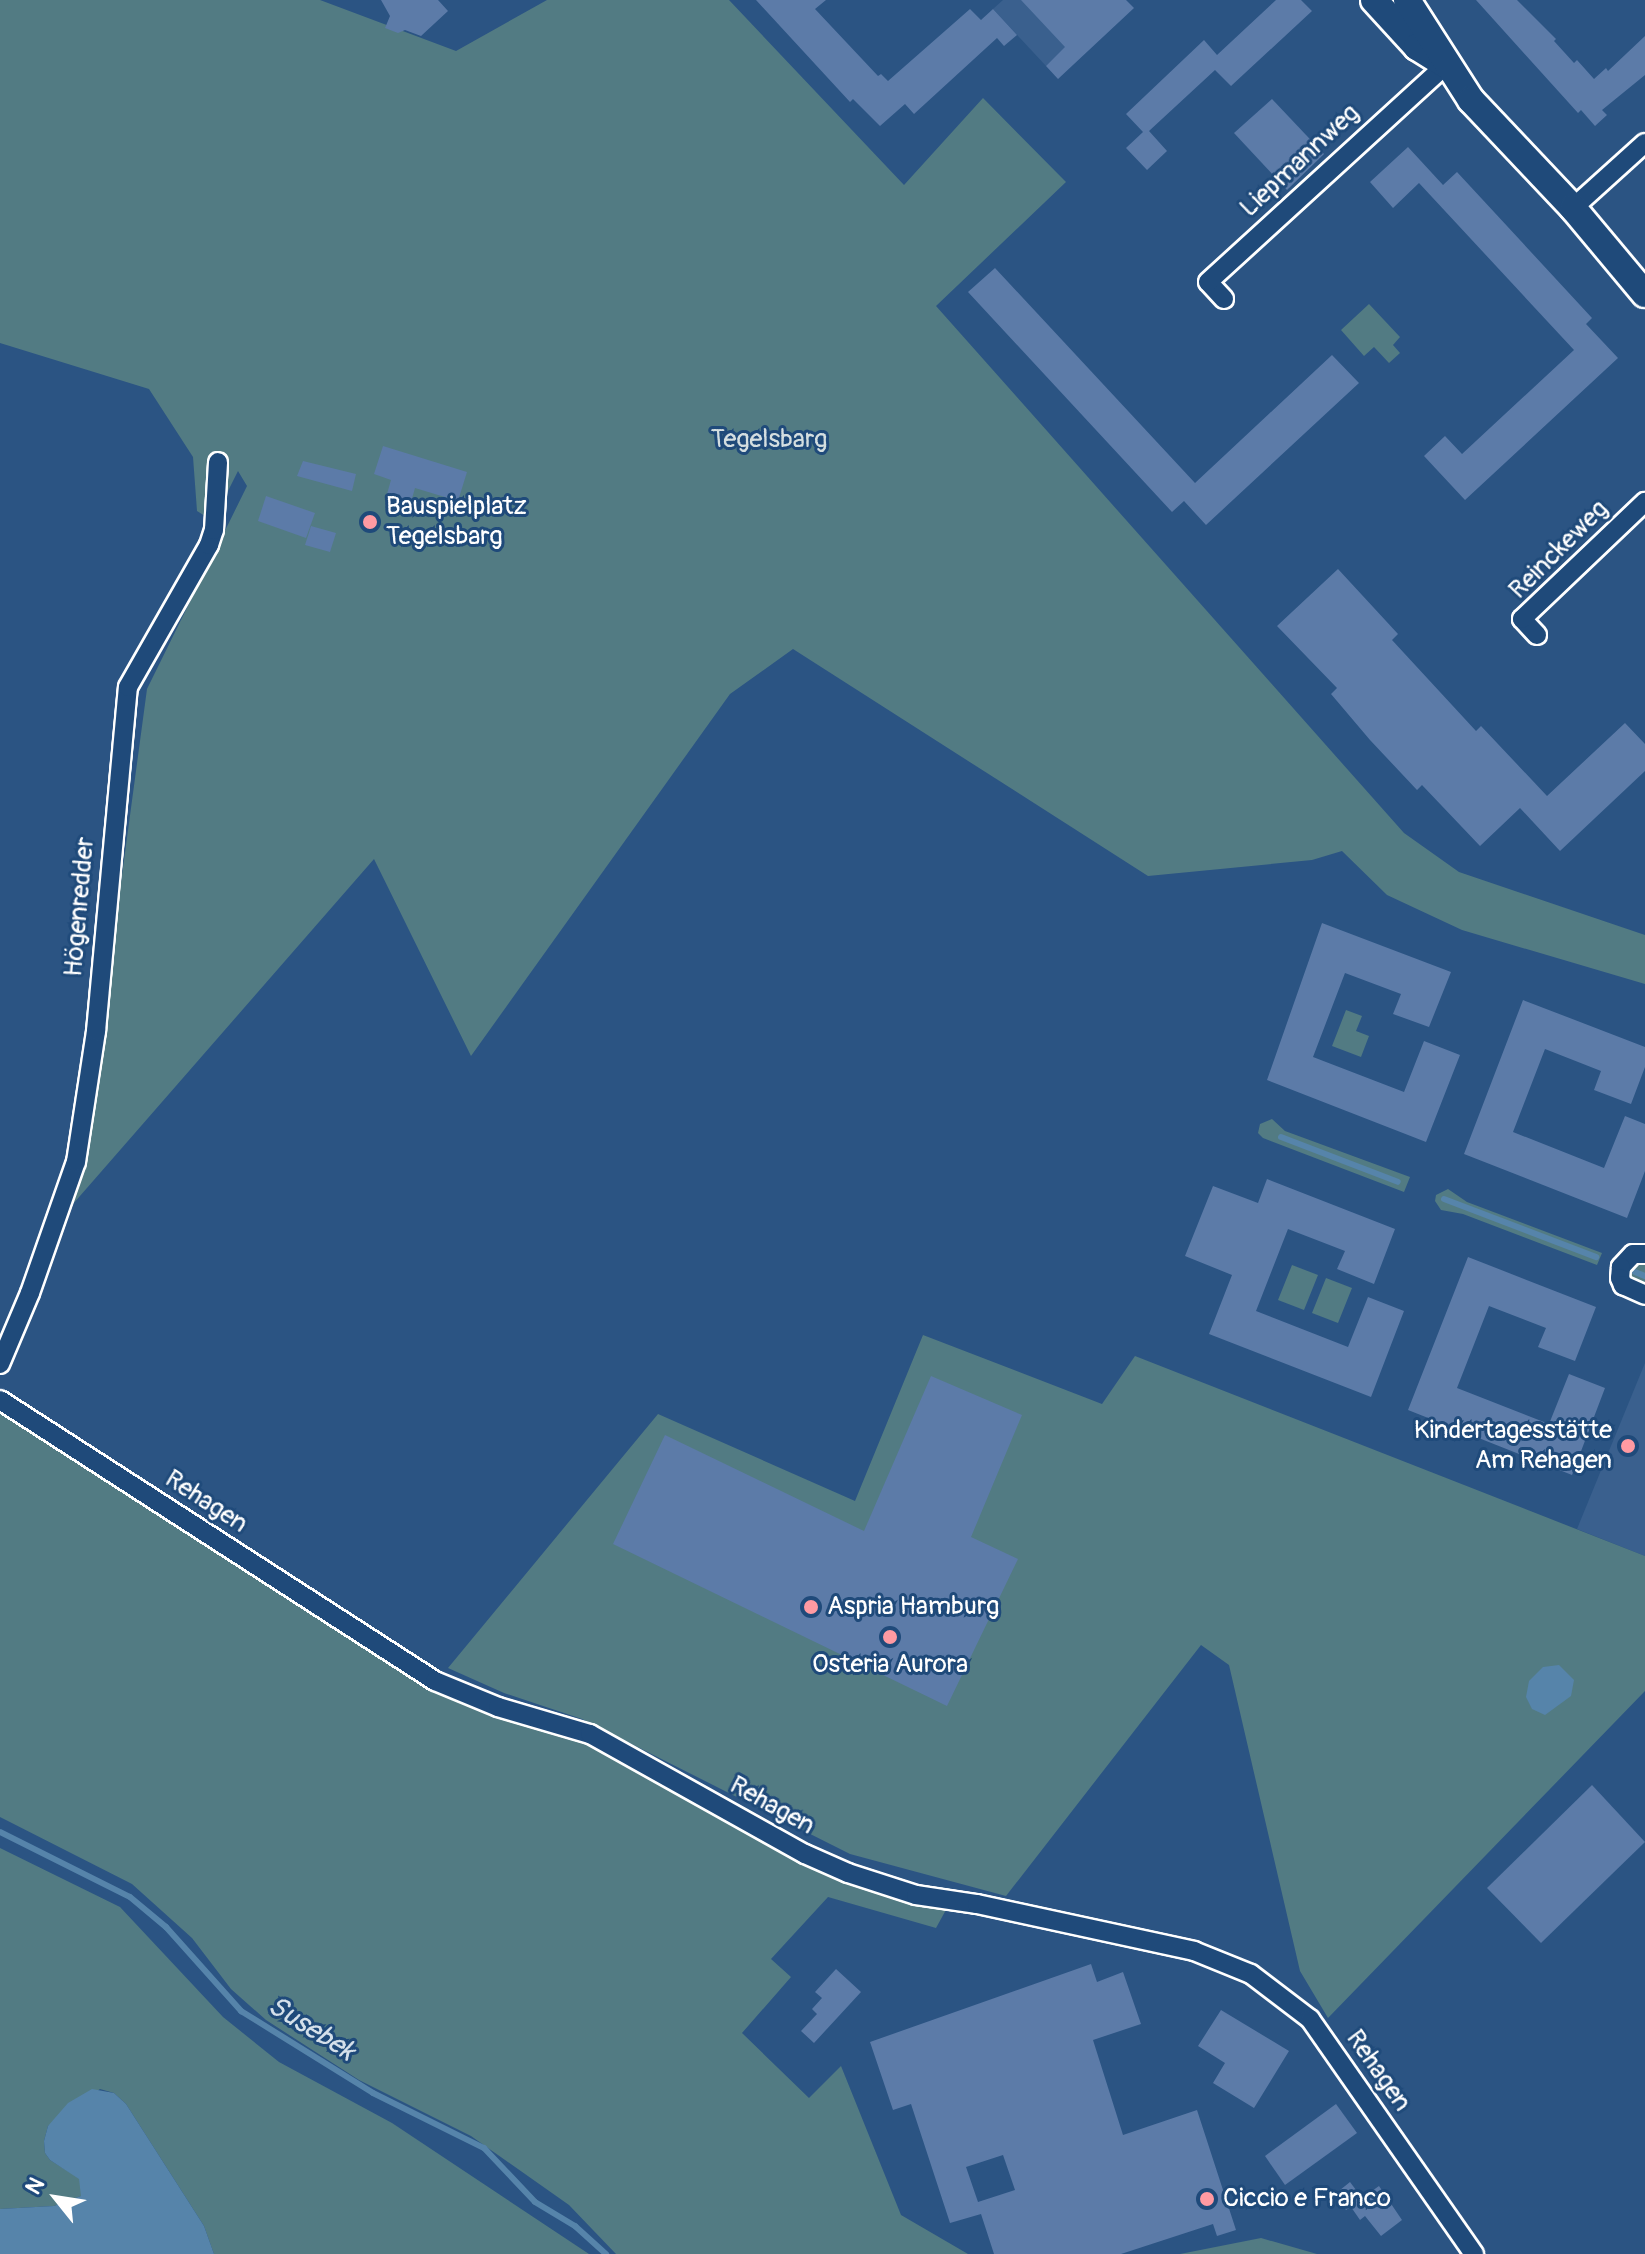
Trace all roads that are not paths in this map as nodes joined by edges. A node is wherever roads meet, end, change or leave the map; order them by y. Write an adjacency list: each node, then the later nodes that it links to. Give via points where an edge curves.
1 (1374, 0): 3 (street, via 1417,47)
2 (1407, 0): 3 (street, via 1434,36)
3 (1446, 65): 5 (street, via 1471,100); 8 (street, Liepmannweg, via 1208,282)
4 (1645, 143): 5 (street)
5 (1573, 208): 6 (street, via 1604,224); 7 (street)
6 (1645, 269)
7 (1645, 294)
8 (1224, 299)
9 (218, 462): 14 (street, Högenredder, via 209,545 128,687 96,1031 76,1162)
10 (1645, 502): 11 (street, Reinckeweg, via 1522,619)
11 (1537, 635)
12 (1645, 1254): 13 (street, via 1633,1254 1621,1267 1620,1278 1623,1285)
13 (1645, 1295)
14 (0, 1364)
15 (0, 1400): 16 (street, Rehagen, via 435,1681 498,1707 590,1734 805,1854 916,1895 1194,1951 1251,1974 1310,2019)
16 (1474, 2254)

